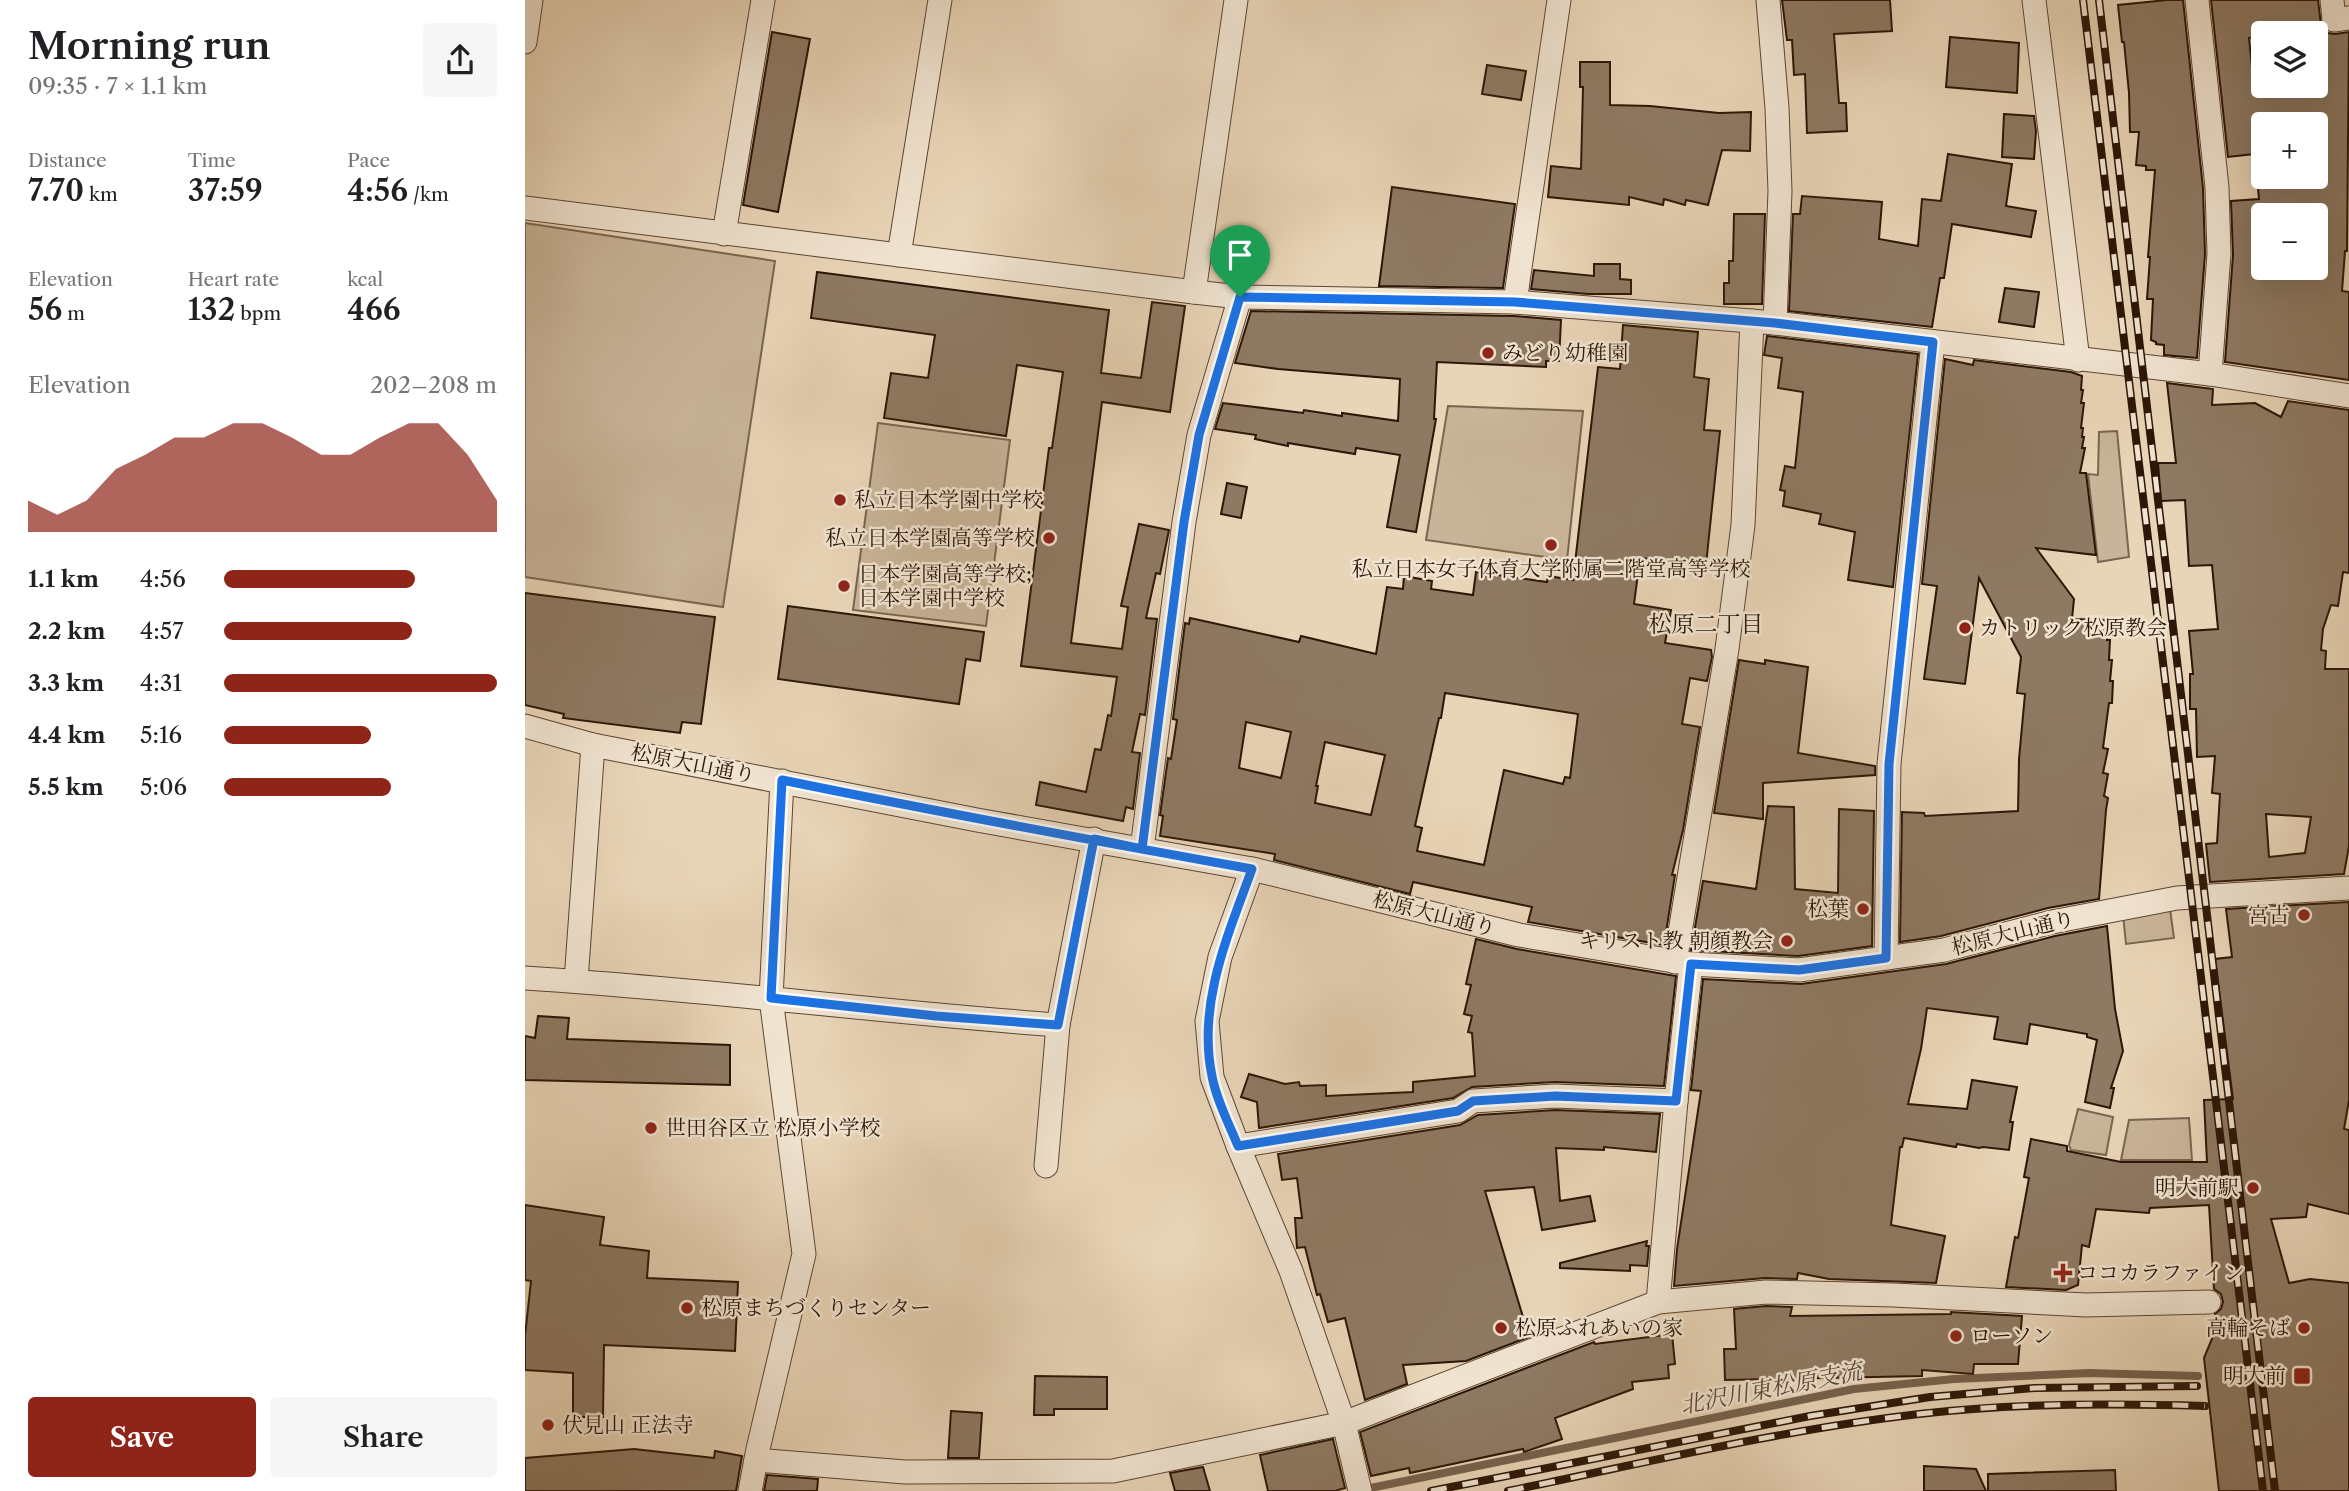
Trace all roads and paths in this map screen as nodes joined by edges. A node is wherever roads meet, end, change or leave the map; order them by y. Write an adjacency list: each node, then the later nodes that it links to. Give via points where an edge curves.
1 (531, 0): 11 (street)
2 (762, 0): 13 (street)
3 (940, 0): 14 (street)
4 (1236, 0): 15 (street)
5 (1559, 0): 17 (street)
6 (1768, 0): 18 (street, via 1780,191)
7 (2035, 0): 20 (street)
8 (2197, 0): 21 (street, via 2218,200)
9 (2332, 0): 10 (street, via 2335,20)
10 (2349, 18)
11 (525, 42)
12 (525, 208): 13 (street)
13 (724, 234): 14 (street)
14 (899, 255): 15 (street)
15 (1194, 292): 16 (street)
16 (1240, 297): 17 (street); 27 (street, via 1199,435)
17 (1515, 302): 18 (street)
18 (1763, 322): 19 (street); 31 (street, via 1743,525)
19 (1933, 342): 20 (street); 30 (street, via 1889,764)
20 (2078, 360): 21 (street)
21 (2210, 374): 22 (street)
22 (2349, 396)
23 (525, 726): 24 (street, 松原大山通り)
24 (593, 745): 25 (street, 松原大山通り); 33 (street)
25 (782, 780): 26 (street, 松原大山通り); 34 (street)
26 (1094, 839): 27 (street, 松原大山通り); 35 (street)
27 (1142, 849): 28 (street, 松原大山通り)
28 (1252, 869): 31 (street, 松原大山通り, via 1519,934); 37 (street, via 1220,957 1207,1021 1212,1077)
29 (2349, 888): 30 (street, 松原大山通り, via 2176,898 2052,922 1944,950)
30 (1886, 958): 31 (street, 松原大山通り, via 1799,970)
31 (1683, 963): 36 (street)
32 (525, 978): 33 (street)
33 (576, 981): 34 (street)
34 (771, 998): 35 (street); 42 (street, via 804,1254)
35 (1058, 1025): 38 (street)
36 (1676, 1101): 37 (street, via 1555,1096 1473,1101 1458,1111); 39 (street)
37 (1238, 1146): 41 (street, via 1291,1271)
38 (1046, 1166)
39 (1658, 1302): 40 (street, via 1766,1292 2085,1305); 41 (street)
40 (2209, 1302)
41 (1344, 1423): 42 (street, via 1113,1471 905,1472); 44 (street)
42 (756, 1460): 43 (street)
43 (750, 1491)
44 (1360, 1491)

